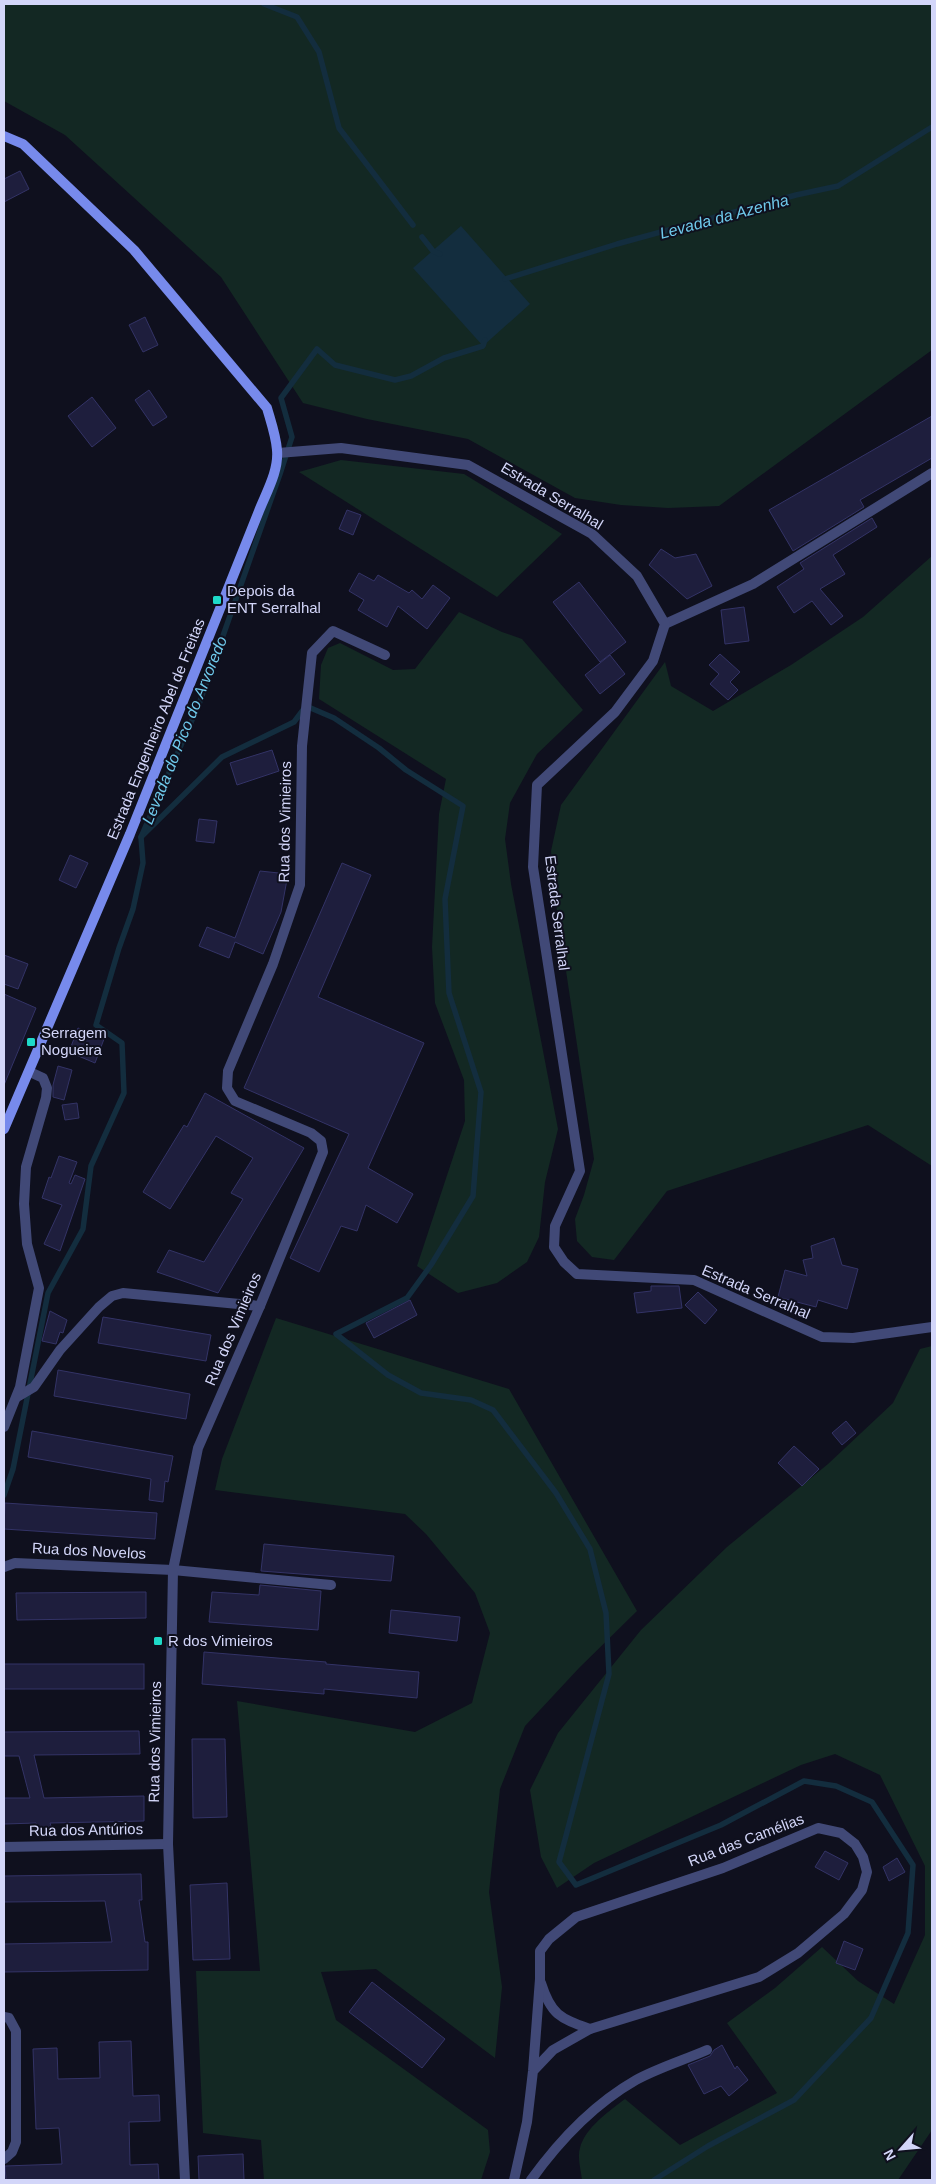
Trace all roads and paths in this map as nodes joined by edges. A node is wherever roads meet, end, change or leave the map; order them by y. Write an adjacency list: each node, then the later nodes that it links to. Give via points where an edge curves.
1 (4, 136): 2 (main road, Estrada Engenheiro Abel de Freitas, via 23,144 134,250 267,408)
2 (279, 453): 4 (street, Estrada Serralhal, via 341,448 468,465 592,534 637,576); 6 (main road, Estrada Engenheiro Abel de Freitas, via 130,834)
3 (932, 474): 4 (street, via 753,584)
4 (665, 624): 9 (street, Estrada Serralhal, via 653,661 615,712 537,785 533,867 580,1172 554,1226 554,1247 577,1274 694,1280 822,1337 852,1338)
5 (385, 655): 8 (street, Rua dos Vimieiros, via 333,631 312,653 302,746 300,885 273,964 228,1071 227,1088 235,1100 311,1133 321,1141 323,1152)
6 (30, 1072): 7 (main road, Estrada Engenheiro Abel de Freitas); 10 (street, via 43,1078 47,1093 26,1167 24,1204 28,1244 39,1288)
7 (4, 1129)
8 (260, 1306): 10 (street, via 123,1293 112,1296 60,1350 34,1387); 13 (street, Rua dos Vimieiros, via 198,1448)
9 (932, 1327)
10 (17, 1397): 11 (street)
11 (4, 1427)
12 (4, 1567): 13 (street, Rua dos Novelos, via 15,1563)
13 (173, 1570): 14 (street, Rua dos Novelos); 15 (street, Rua dos Vimieiros)
14 (331, 1585)
15 (168, 1844): 16 (street, Rua dos Antúrios); 23 (street, Rua dos Vimieiros)
16 (4, 1847)
17 (540, 1979): 19 (street, Rua das Camélias, via 547,2003 556,2013); 19 (street, Rua das Camélias, via 540,1951 549,1939 576,1917 723,1868 818,1828 841,1833 855,1844 867,1872 862,1890 844,1914 798,1953 759,1977); 21 (street, Rua das Camélias)
18 (4, 2017): 22 (street, via 9,2018 16,2031 16,2142)
19 (590, 2029): 21 (street, Rua das Camélias, via 553,2050)
20 (707, 2050): 25 (street, via 637,2080 603,2103 551,2152)
21 (533, 2071): 24 (street, Rua das Camélias, via 527,2122)
22 (4, 2159)
23 (185, 2180)
24 (514, 2180)
25 (531, 2180)

